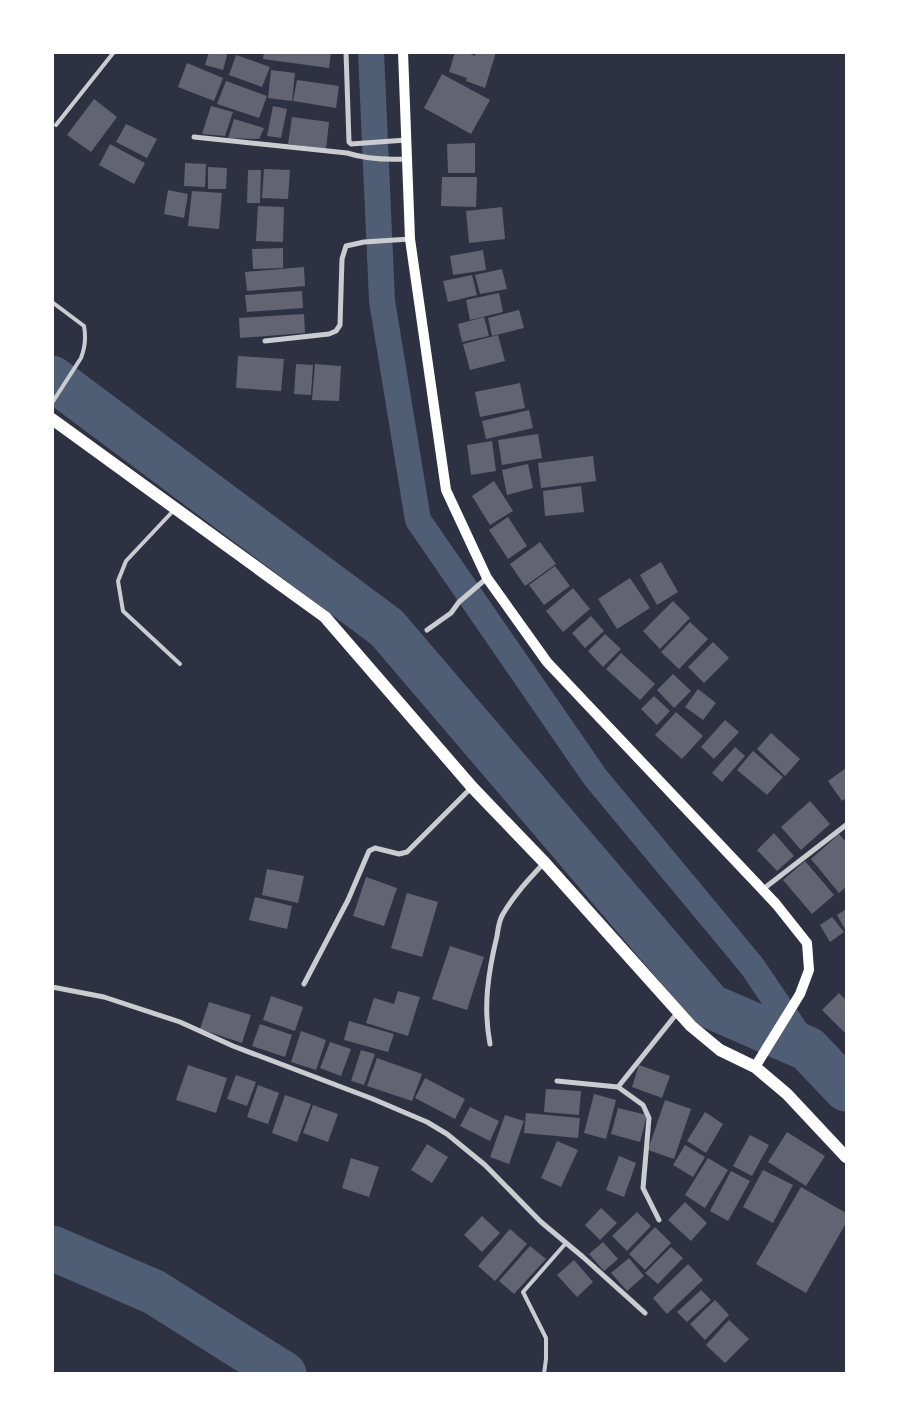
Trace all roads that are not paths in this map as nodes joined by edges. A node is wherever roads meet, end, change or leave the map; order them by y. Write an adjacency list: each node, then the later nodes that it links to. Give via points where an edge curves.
1 (114, 52): 4 (lane)
2 (346, 52): 6 (street, via 349,142 353,145)
3 (403, 52): 6 (main road)
4 (56, 125)
5 (194, 137): 7 (street, via 360,157)
6 (406, 140): 7 (main road)
7 (406, 159): 8 (main road)
8 (410, 239): 10 (street, via 346,246 340,325 336,331); 14 (main road, via 446,490)
9 (52, 302): 11 (lane, via 84,326 86,334 84,352)
10 (265, 340)
11 (52, 403)
12 (55, 423): 13 (main road)
13 (176, 508): 16 (lane, via 126,561 118,581 123,611); 17 (main road, via 325,617)
14 (487, 578): 15 (street, via 451,613); 20 (main road, via 547,662)
15 (427, 630)
16 (180, 664)
17 (472, 787): 19 (main road); 21 (street, via 407,852 398,854 375,848 369,851 348,900)
18 (846, 825): 20 (street)
19 (545, 863): 23 (main road); 24 (street, via 526,882 502,916 485,1003)
20 (762, 890): 25 (main road, via 806,943 809,970 800,994)
21 (304, 984)
22 (52, 988): 30 (street, via 104,996 164,1016 427,1122 485,1165)
23 (678, 1012): 25 (main road, via 720,1050); 27 (street)
24 (490, 1044)
25 (756, 1067): 28 (main road, via 788,1094)
26 (557, 1081): 27 (street)
27 (618, 1086): 29 (street, via 643,1105 649,1118 643,1188)
28 (846, 1157)
29 (659, 1220)
30 (566, 1243): 31 (street); 32 (lane, via 522,1292 546,1338)
31 (646, 1313)
32 (544, 1374)

